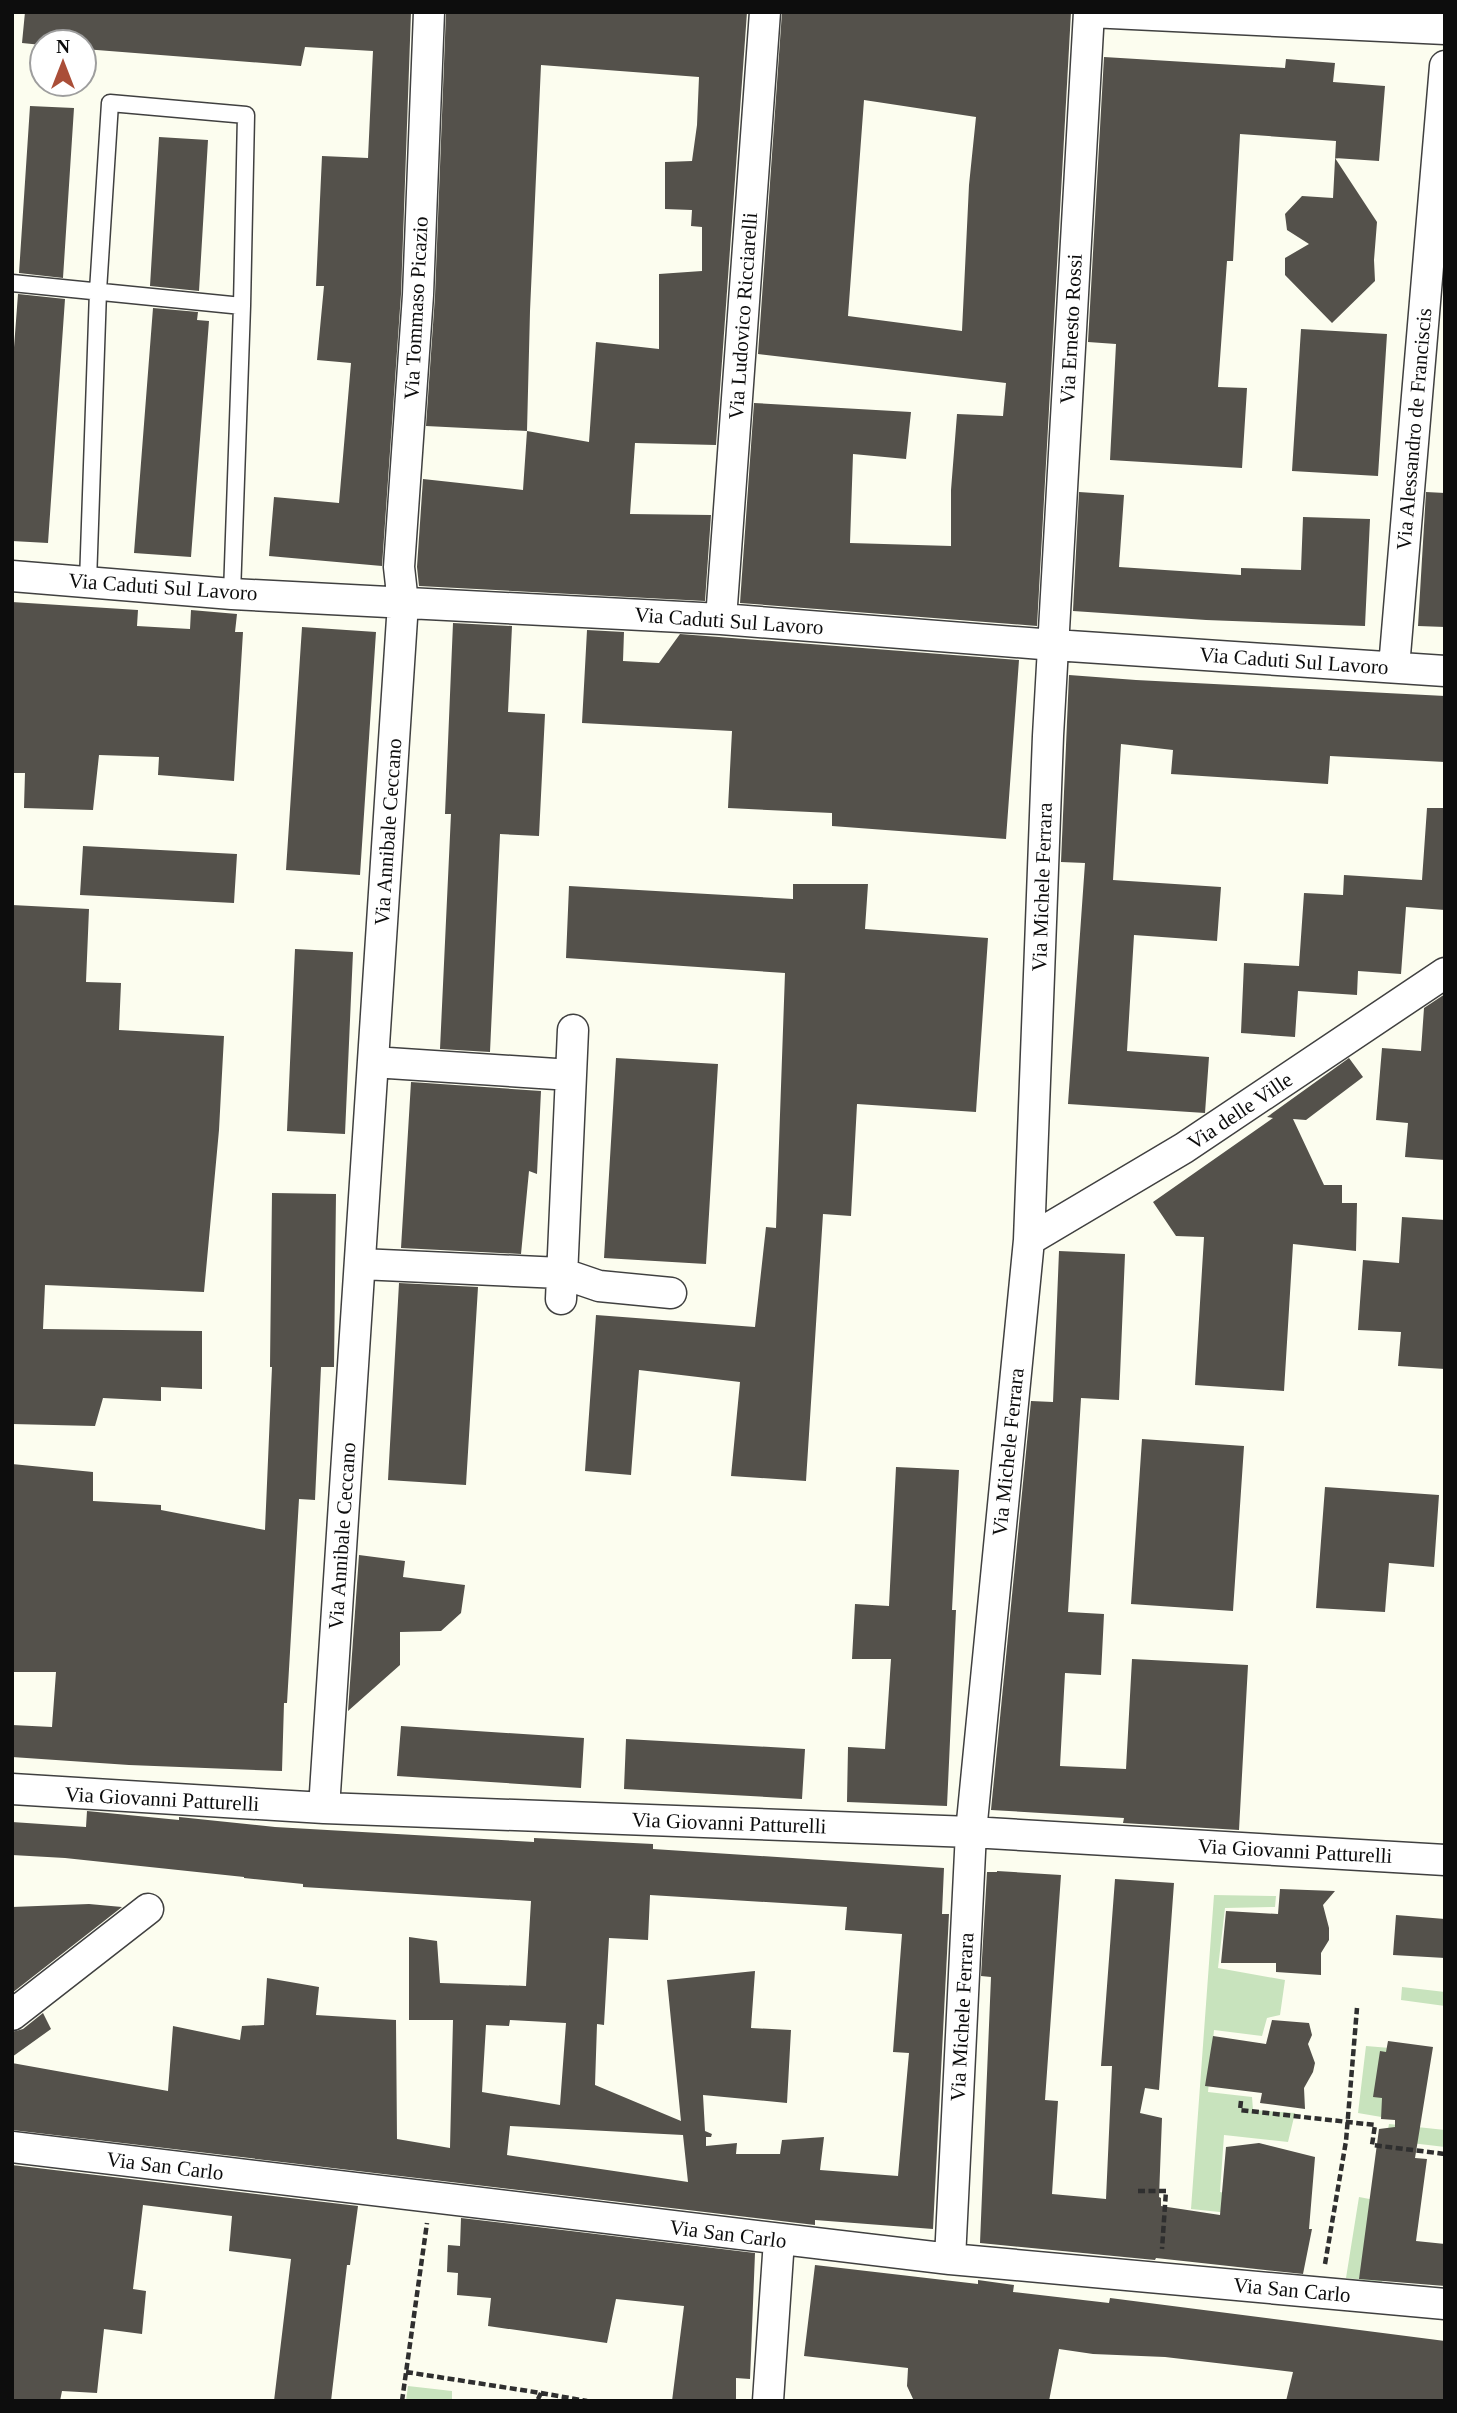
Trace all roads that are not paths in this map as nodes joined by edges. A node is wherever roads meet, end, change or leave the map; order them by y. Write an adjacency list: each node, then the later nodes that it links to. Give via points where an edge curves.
1 (429, 12): 12 (street, Via Tommaso Picazio, via 418,295 398,567)
2 (765, 12): 13 (street, Via Ludovico Ricciarelli)
3 (1090, 12): 4 (street); 14 (street, Via Ernesto Rossi)
4 (1445, 29)
5 (1445, 66): 15 (street, Via Alessandro de Franciscis)
6 (12, 283): 7 (lane)
7 (98, 291): 8 (lane); 8 (lane, via 110,103 246,115); 10 (lane)
8 (242, 306): 11 (lane)
9 (12, 576): 10 (street, Via Caduti Sul Lavoro)
10 (88, 582): 11 (street, Via Caduti Sul Lavoro)
11 (232, 594): 12 (street, Via Caduti Sul Lavoro)
12 (402, 603): 13 (street, Via Caduti Sul Lavoro); 19 (street, Via Annibale Ceccano)
13 (721, 619): 14 (street, Via Caduti Sul Lavoro)
14 (1054, 645): 15 (street, Via Caduti Sul Lavoro); 21 (street, Via Michele Ferrara)
15 (1394, 667): 16 (street, Via Caduti Sul Lavoro)
16 (1445, 671)
17 (1445, 974): 21 (street, Via delle Ville, via 1184,1148)
18 (573, 1031): 20 (street)
19 (373, 1062): 20 (street); 22 (street, Via Annibale Ceccano)
20 (572, 1075): 23 (street)
21 (1029, 1240): 27 (street, Via Michele Ferrara)
22 (360, 1264): 23 (street); 26 (street, Via Annibale Ceccano)
23 (561, 1286): 24 (street)
24 (671, 1293)
25 (12, 1790): 26 (street, Via Giovanni Patturelli)
26 (324, 1808): 27 (street, Via Giovanni Patturelli)
27 (971, 1832): 28 (street, Via Giovanni Patturelli); 33 (street, Via Michele Ferrara)
28 (1445, 1860)
29 (148, 1909): 30 (street)
30 (12, 2015)
31 (12, 2147): 32 (street, Via San Carlo)
32 (779, 2240): 33 (street, Via San Carlo); 35 (street)
33 (950, 2259): 34 (street, Via San Carlo)
34 (1445, 2304)
35 (768, 2401)

